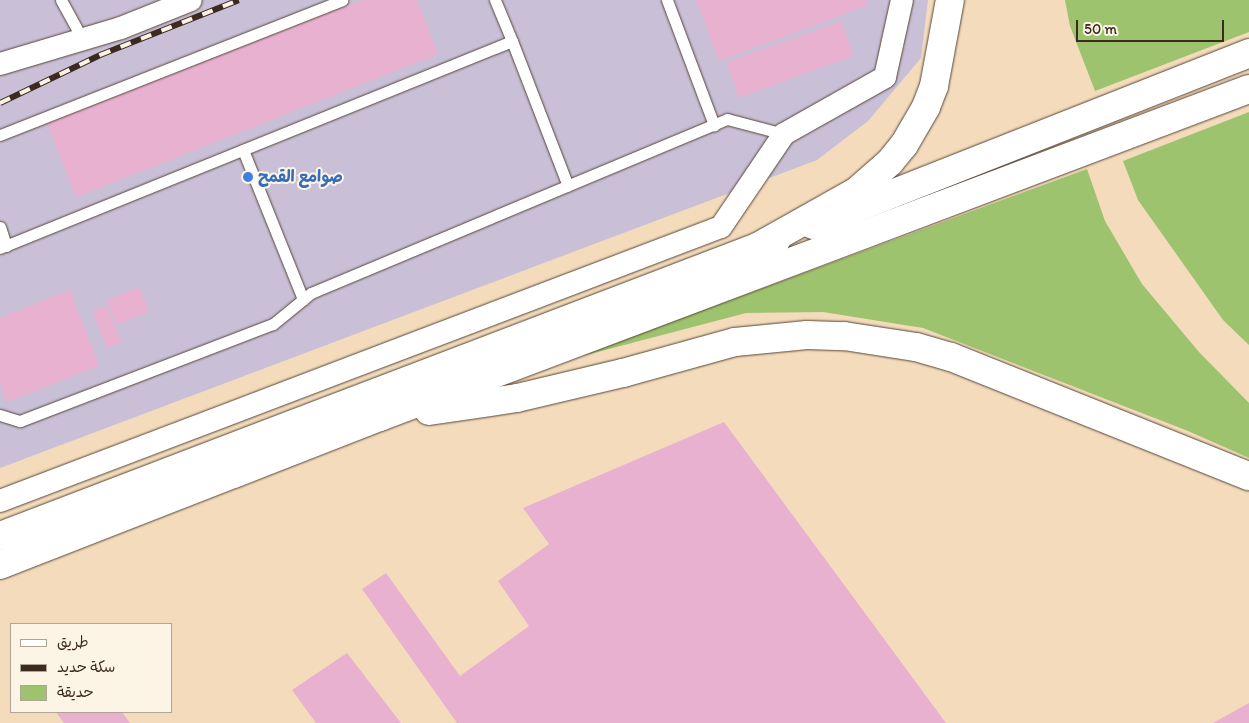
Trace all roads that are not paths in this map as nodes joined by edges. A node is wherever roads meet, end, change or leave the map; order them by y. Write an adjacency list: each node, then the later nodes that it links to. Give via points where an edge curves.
1 (61, 0): 8 (lane)
2 (191, 0): 8 (street)
3 (342, 0): 15 (lane)
4 (495, 0): 9 (lane)
5 (667, 0): 13 (lane)
6 (902, 0): 14 (street, via 885,77)
7 (950, 0): 20 (main road, via 934,86 904,145 885,168 857,191)
8 (83, 40): 11 (street)
9 (512, 41): 16 (lane); 17 (lane)
10 (1249, 53): 20 (main road)
11 (0, 64)
12 (1249, 89): 23 (main road)
13 (714, 125): 14 (lane, via 727,119); 17 (lane)
14 (784, 134): 25 (street, via 720,227)
15 (0, 135)
16 (244, 150): 19 (lane); 21 (lane)
17 (568, 186): 21 (lane)
18 (0, 227): 19 (lane)
19 (3, 247)
20 (754, 249): 26 (main road)
21 (303, 299): 22 (lane, via 273,324 29,418 20,421)
22 (0, 415)
23 (380, 417): 24 (main road, via 517,398 623,374 735,342 798,336 844,336 916,347 951,357); 27 (main road)
24 (1249, 476)
25 (0, 501)
26 (0, 536)
27 (0, 565)

